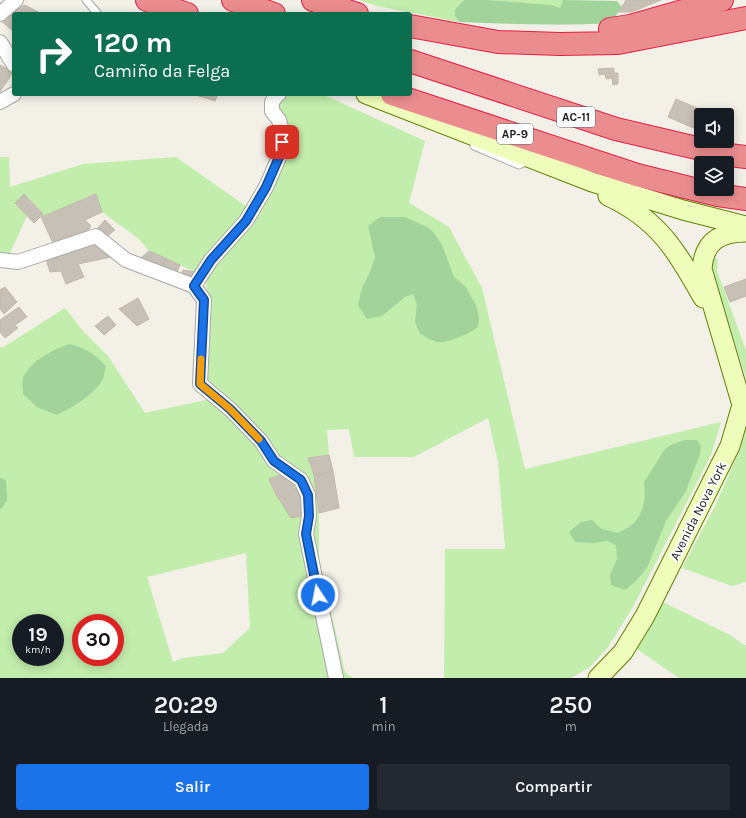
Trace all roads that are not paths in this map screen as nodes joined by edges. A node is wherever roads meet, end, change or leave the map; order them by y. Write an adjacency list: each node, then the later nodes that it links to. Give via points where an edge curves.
1 (16, 0): 11 (street)
2 (86, 0): 7 (lane)
3 (147, 0): 8 (highway)
4 (233, 0): 9 (highway)
5 (313, 0): 10 (highway)
6 (722, 0): 15 (highway, via 630,26)
7 (96, 12)
8 (181, 12)
9 (268, 12)
10 (352, 12)
11 (0, 14)
12 (746, 18): 15 (highway, via 618,43)
13 (412, 26): 15 (highway)
14 (0, 42): 16 (street)
15 (498, 42)
16 (12, 62)
17 (412, 62): 25 (highway, AC-11, via 616,129 722,154)
18 (412, 91): 27 (highway, AC-11, via 532,131 651,166)
19 (12, 95): 23 (street)
20 (276, 96): 34 (street, via 272,102 272,111 279,120 282,131 277,162 246,221 211,260)
21 (371, 96): 26 (main road, via 436,125)
22 (398, 96): 30 (highway, AP-9, via 637,175 718,195)
23 (0, 102)
24 (468, 143): 26 (lane, via 519,165)
25 (746, 156)
26 (533, 159): 31 (main road, via 607,187); 35 (main road, via 555,173 624,204 649,222 671,244)
27 (694, 175)
28 (734, 183): 29 (highway)
29 (746, 185)
30 (746, 199)
31 (746, 226)
32 (746, 232): 35 (main road, via 717,237 706,251 703,260 702,269)
33 (0, 260): 34 (street, via 18,262 96,236 126,260)
34 (194, 286): 36 (street, via 204,300 200,384 230,409 261,441 274,461 301,480 308,495 309,516 306,534)
35 (719, 327): 37 (main road, Avenida Nova York, via 742,405 730,446 645,616 623,652)
36 (336, 678)
37 (598, 678)

